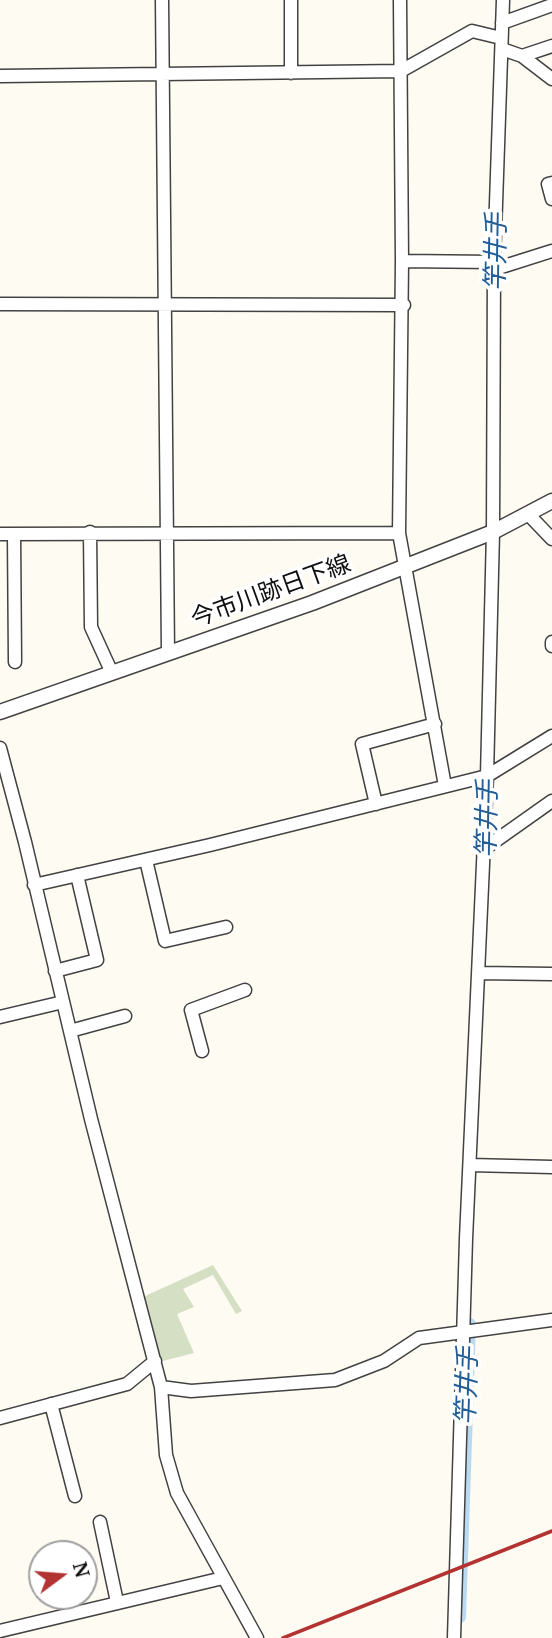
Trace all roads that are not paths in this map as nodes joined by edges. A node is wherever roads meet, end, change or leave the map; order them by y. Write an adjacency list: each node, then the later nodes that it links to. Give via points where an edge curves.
1 (162, 0): 11 (street)
2 (290, 0): 12 (street)
3 (400, 0): 10 (street)
4 (503, 0): 6 (street)
5 (552, 5): 6 (street)
6 (502, 23): 7 (street)
7 (501, 44): 9 (street); 10 (street, via 472,31); 19 (street)
8 (552, 46): 9 (street)
9 (522, 56): 14 (street)
10 (401, 71): 12 (street); 18 (street)
11 (163, 73): 12 (street); 13 (street); 20 (street)
12 (291, 73)
13 (0, 76)
14 (552, 79)
15 (552, 183): 16 (street, via 548,184)
16 (552, 199)
17 (552, 251): 19 (street)
18 (402, 261): 19 (street); 22 (street)
19 (494, 265): 26 (street)
20 (163, 303): 21 (street); 22 (street); 30 (street)
21 (0, 304)
22 (404, 304): 27 (street)
23 (552, 501): 24 (street, 今市川跡日下線)
24 (529, 514): 26 (street, 今市川跡日下線); 31 (street)
25 (90, 532): 29 (street); 30 (street); 35 (street, via 91,627)
26 (493, 532): 32 (street, 今市川跡日下線); 40 (street)
27 (400, 533): 30 (street); 32 (street)
28 (0, 534): 29 (street)
29 (14, 534): 34 (street)
30 (166, 534): 33 (street)
31 (552, 539)
32 (406, 565): 33 (street, 今市川跡日下線); 37 (street)
33 (167, 653): 35 (street, 今市川跡日下線)
34 (15, 662)
35 (112, 673): 36 (street, 今市川跡日下線)
36 (0, 712)
37 (435, 724): 41 (street); 43 (street, via 362,744)
38 (552, 736): 40 (street)
39 (0, 748): 47 (street)
40 (487, 776): 41 (street); 44 (street)
41 (445, 786): 43 (street)
42 (552, 802): 44 (street)
43 (376, 804): 45 (street)
44 (484, 849): 50 (street)
45 (146, 860): 46 (street); 48 (street, via 165,941)
46 (77, 875): 47 (street); 49 (street, via 97,960)
47 (34, 885): 49 (street)
48 (226, 927)
49 (55, 971): 53 (street)
50 (479, 973): 51 (street); 58 (street)
51 (552, 974)
52 (246, 990): 57 (street, via 191,1010)
53 (63, 1002): 55 (street); 56 (street)
54 (125, 1016): 56 (street)
55 (0, 1017)
56 (70, 1031): 62 (street)
57 (202, 1051)
58 (470, 1165): 59 (street); 61 (street)
59 (552, 1167)
60 (552, 1320): 61 (street)
61 (464, 1330): 63 (street, via 419,1338 384,1361 335,1380 191,1391); 72 (street)
62 (155, 1361): 63 (street); 64 (street, via 127,1384)
63 (161, 1387): 68 (street, via 166,1455 177,1493)
64 (51, 1404): 65 (street); 66 (street)
65 (0, 1418)
66 (75, 1496)
67 (100, 1522): 69 (street)
68 (223, 1578): 69 (street); 71 (street)
69 (117, 1602): 70 (street)
70 (0, 1631)
71 (257, 1638)
72 (454, 1638)

